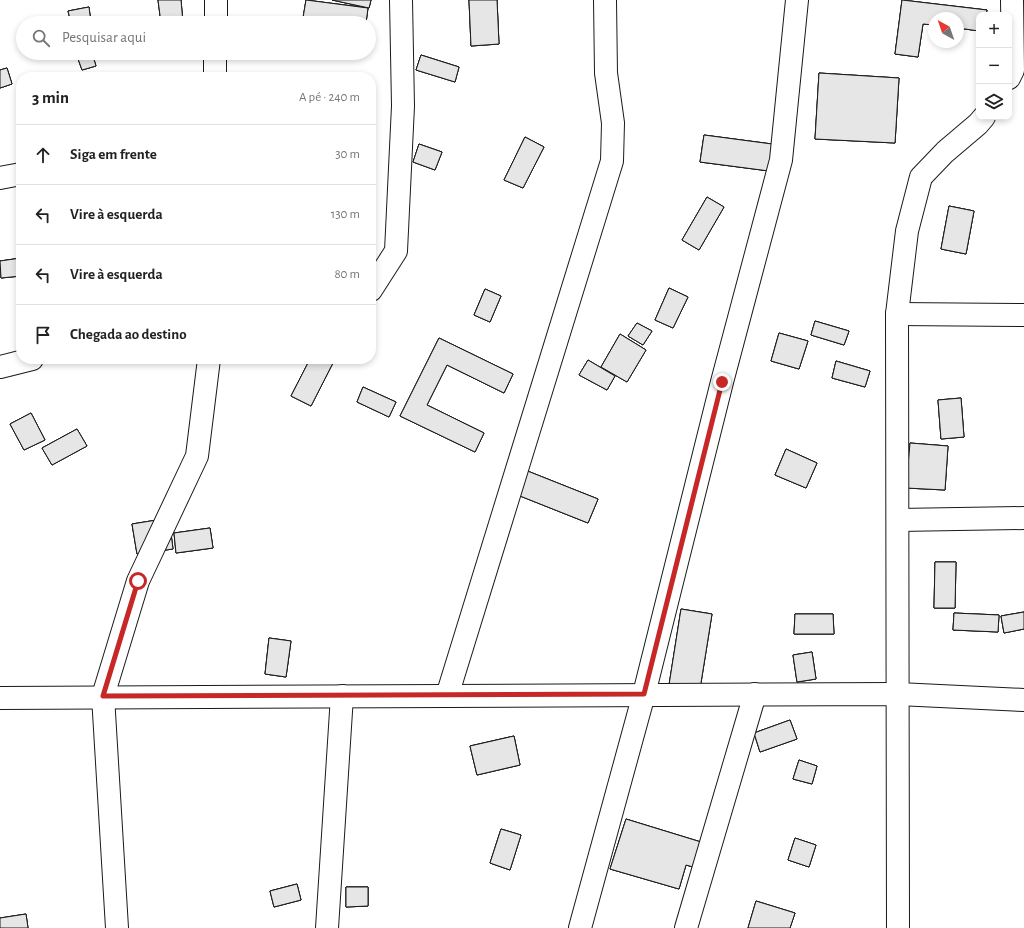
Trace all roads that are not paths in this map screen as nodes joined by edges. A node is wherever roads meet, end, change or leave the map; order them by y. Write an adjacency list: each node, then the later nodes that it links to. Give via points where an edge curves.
1 (216, 0): 6 (street)
2 (401, 0): 13 (street, via 403,106 396,251)
3 (605, 0): 26 (street, via 606,73 614,122 612,162)
4 (797, 0): 21 (street, via 781,160)
5 (1012, 0): 9 (street)
6 (216, 16)
7 (215, 60): 8 (street)
8 (215, 72)
9 (1012, 72)
10 (981, 120): 14 (street, via 921,177 907,231)
11 (16, 175): 12 (street)
12 (0, 178)
13 (376, 282)
14 (897, 314): 15 (street); 20 (street)
15 (1024, 315)
16 (16, 362): 18 (street)
17 (208, 364): 24 (street, via 197,456 138,581)
18 (0, 366)
19 (1024, 518): 20 (street)
20 (898, 520): 23 (street)
21 (644, 694): 22 (street); 26 (street); 31 (street)
22 (755, 694): 23 (street); 32 (street)
23 (898, 694): 28 (street); 33 (street)
24 (103, 696): 25 (street); 27 (street); 29 (street)
25 (342, 696): 26 (street); 30 (street)
26 (447, 696)
27 (0, 698)
28 (1024, 700)
29 (118, 928)
30 (327, 928)
31 (580, 928)
32 (686, 928)
33 (898, 928)

